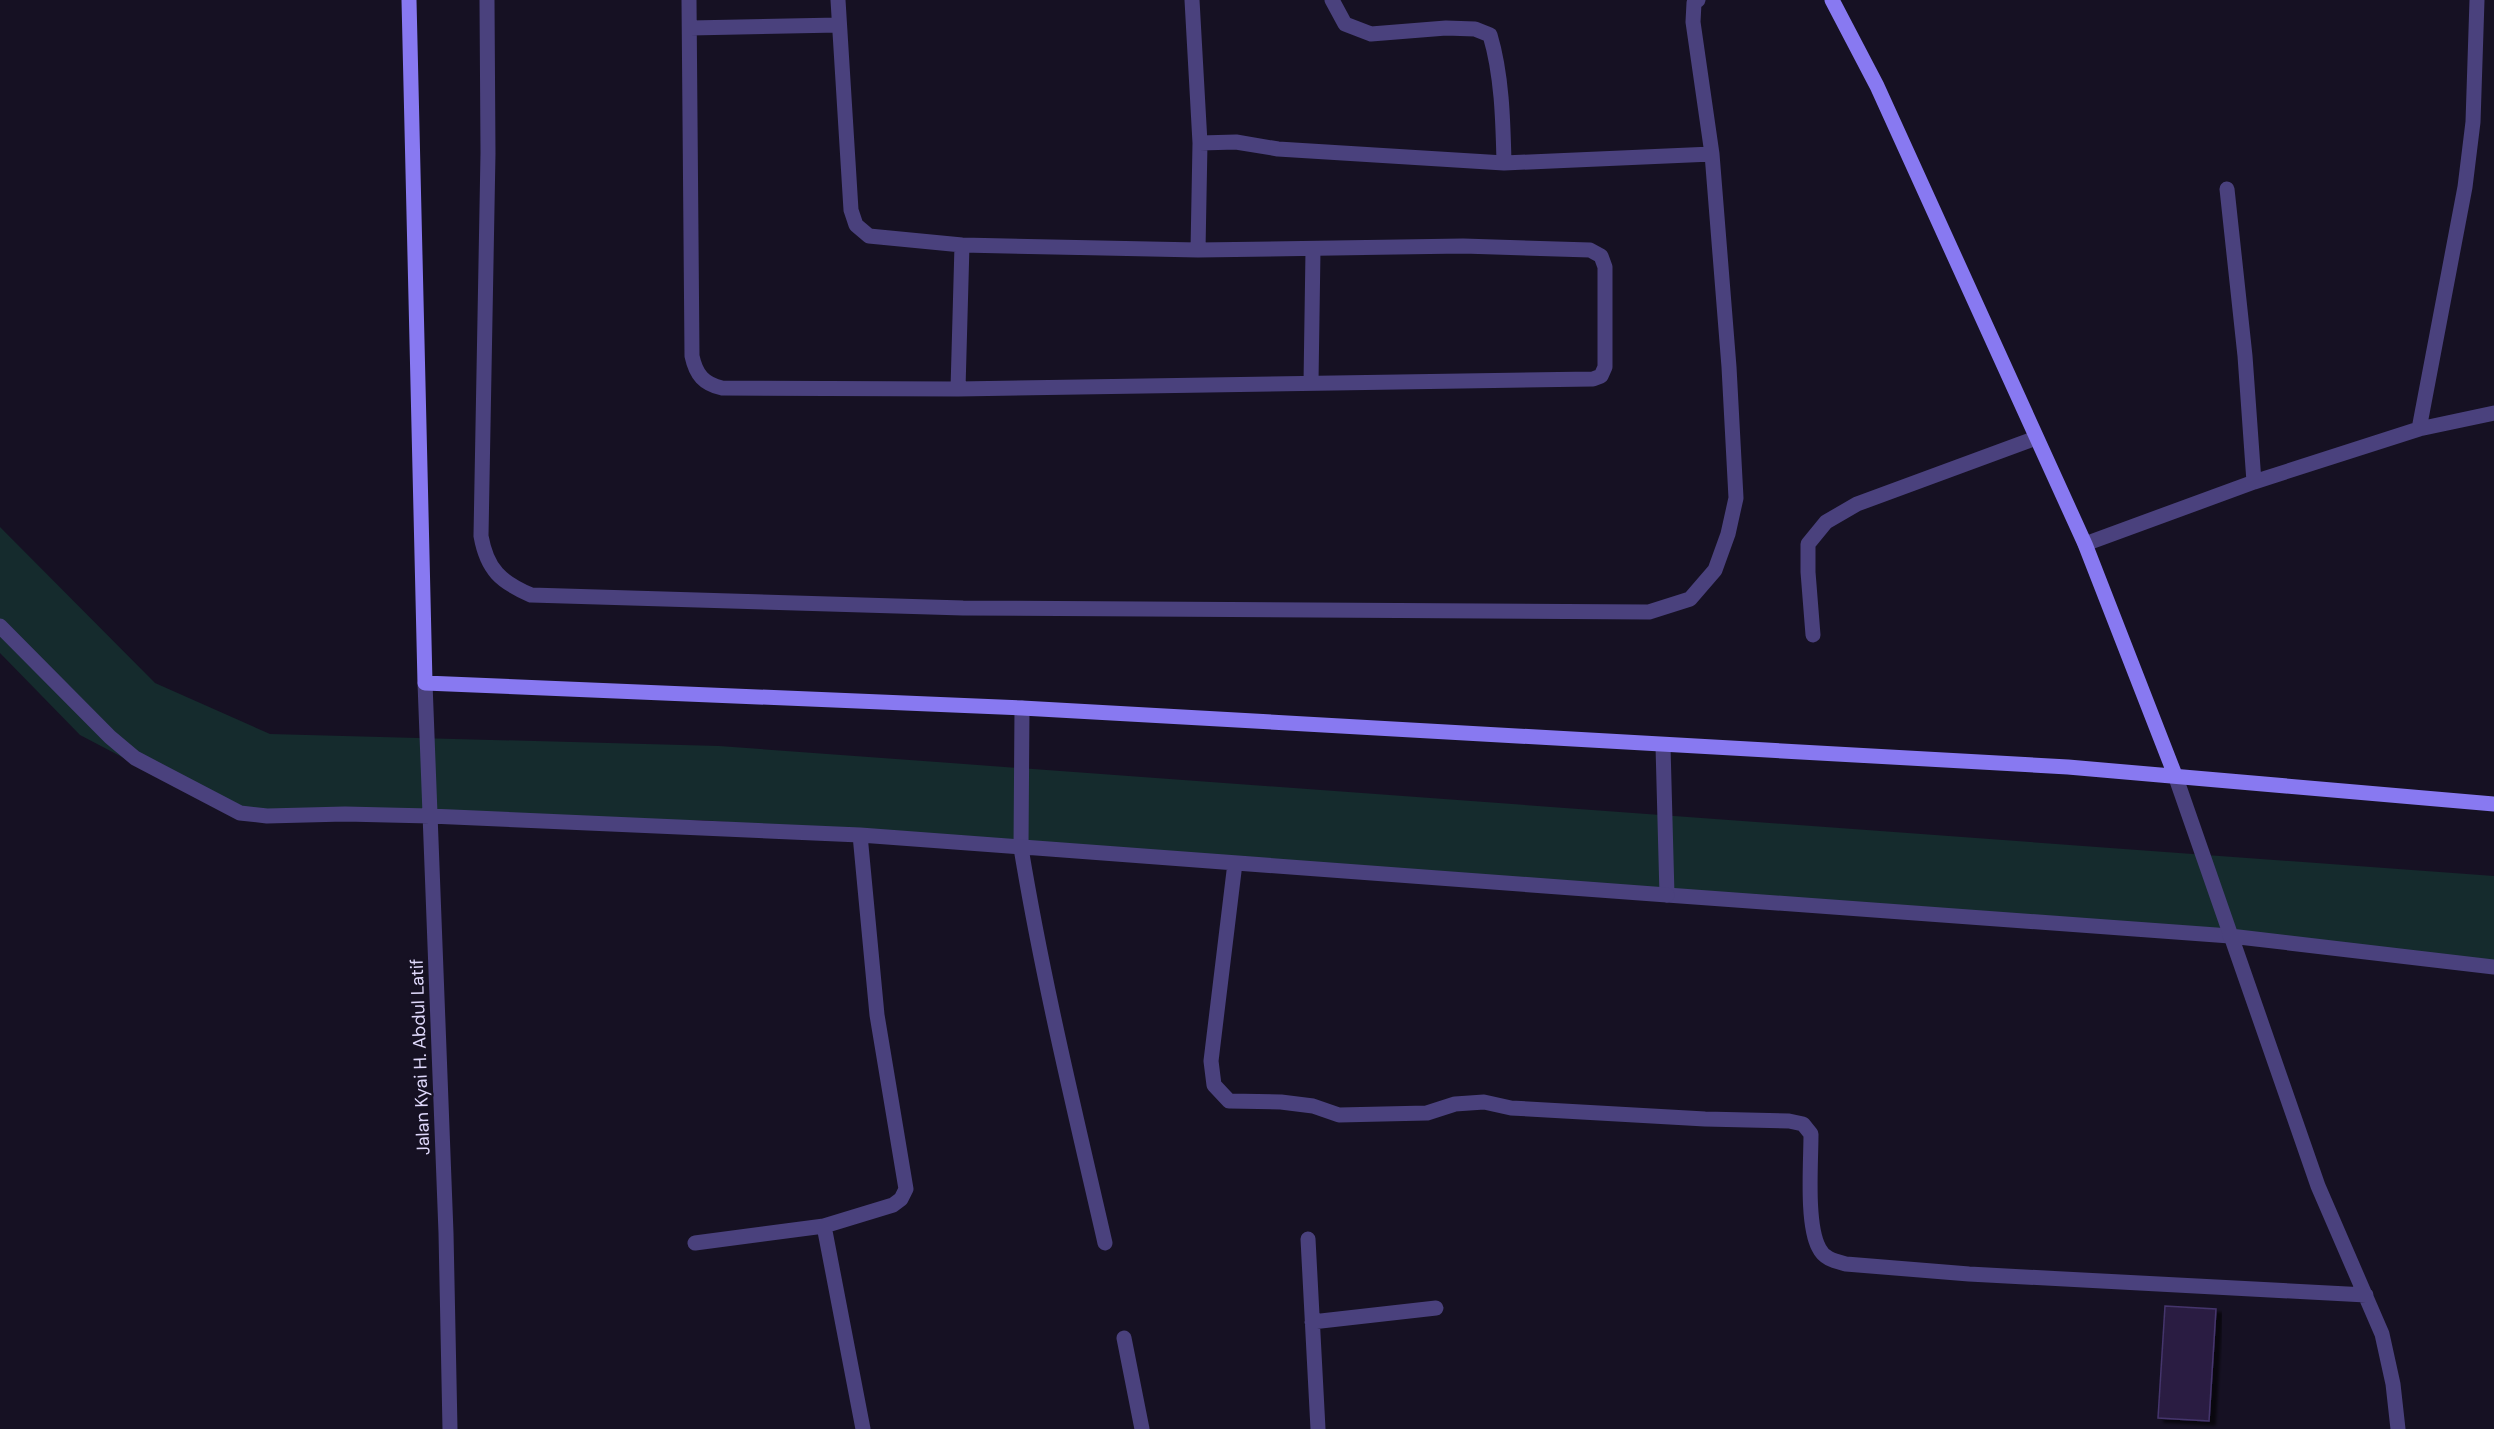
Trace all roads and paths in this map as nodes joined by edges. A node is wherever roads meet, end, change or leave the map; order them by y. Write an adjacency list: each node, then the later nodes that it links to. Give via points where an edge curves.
1 (409, 0): 28 (street)
2 (487, 0): 13 (street, via 481,536 484,554 495,572 508,585 531,596 963,608 1648,612 1689,598 1715,570 1736,498)
3 (689, 0): 11 (street)
4 (838, 0): 10 (street)
5 (1192, 0): 12 (street)
6 (1332, 0): 14 (street, via 1345,24 1371,34 1446,28 1475,29 1490,35 1497,59)
7 (1832, 0): 23 (street, via 1877,86)
8 (2477, 0): 22 (street, via 2473,122 2465,187)
9 (1694, 1): 13 (street, via 1693,22)
10 (839, 25): 11 (street); 16 (street, via 851,210 856,225 877,238)
11 (690, 28): 20 (street, via 693,356 702,379 722,388)
12 (1200, 143): 14 (street, via 1236,142 1289,150); 17 (street)
13 (1712, 154): 14 (street)
14 (1504, 163)
15 (2227, 189): 24 (street)
16 (962, 245): 17 (street); 20 (street)
17 (1198, 250): 18 (street)
18 (1313, 250): 19 (street); 19 (street, via 1463,246 1590,250 1601,256 1605,267 1605,367 1601,376 1593,379)
19 (1311, 383): 20 (street)
20 (958, 389)
21 (2494, 413): 22 (street)
22 (2420, 429): 24 (street)
23 (2037, 438): 25 (street); 27 (street, via 1857,504 1826,522 1808,544)
24 (2254, 482): 25 (street)
25 (2085, 544): 31 (street)
26 (0, 626): 33 (street, via 135,758 240,813)
27 (1813, 635)
28 (424, 683): 29 (street); 33 (street, Jalan Kyai H. Abdul Latif)
29 (1022, 708): 30 (street); 35 (street)
30 (1663, 746): 31 (street); 37 (street)
31 (2175, 776): 32 (street); 38 (street)
32 (2494, 804)
33 (430, 816): 34 (street); 48 (street, Jalan Kyai H. Abdul Latif)
34 (860, 835): 35 (street); 40 (street, via 877,1015 906,1189 893,1205)
35 (1021, 848): 36 (street); 43 (street, via 1047,987)
36 (1234, 863): 37 (street); 44 (street, via 1211,1061 1214,1085 1229,1101 1313,1106 1339,1115 1427,1113 1455,1104 1484,1102 1511,1108 1789,1121 1803,1124 1811,1134 1813,1229 1819,1249 1829,1260 1969,1274)
37 (1667, 896): 38 (street)
38 (2222, 935): 39 (street); 44 (street, via 2318,1186)
39 (2494, 967)
40 (824, 1226): 42 (street); 49 (street)
41 (1308, 1239): 46 (street)
42 (695, 1243)
43 (1105, 1243)
44 (2366, 1295): 52 (street, via 2382,1334)
45 (1436, 1308): 46 (street)
46 (1312, 1322): 51 (street)
47 (1124, 1338): 50 (street)
48 (450, 1429)
49 (863, 1429)
50 (1142, 1429)
51 (1318, 1429)
52 (2398, 1429)

